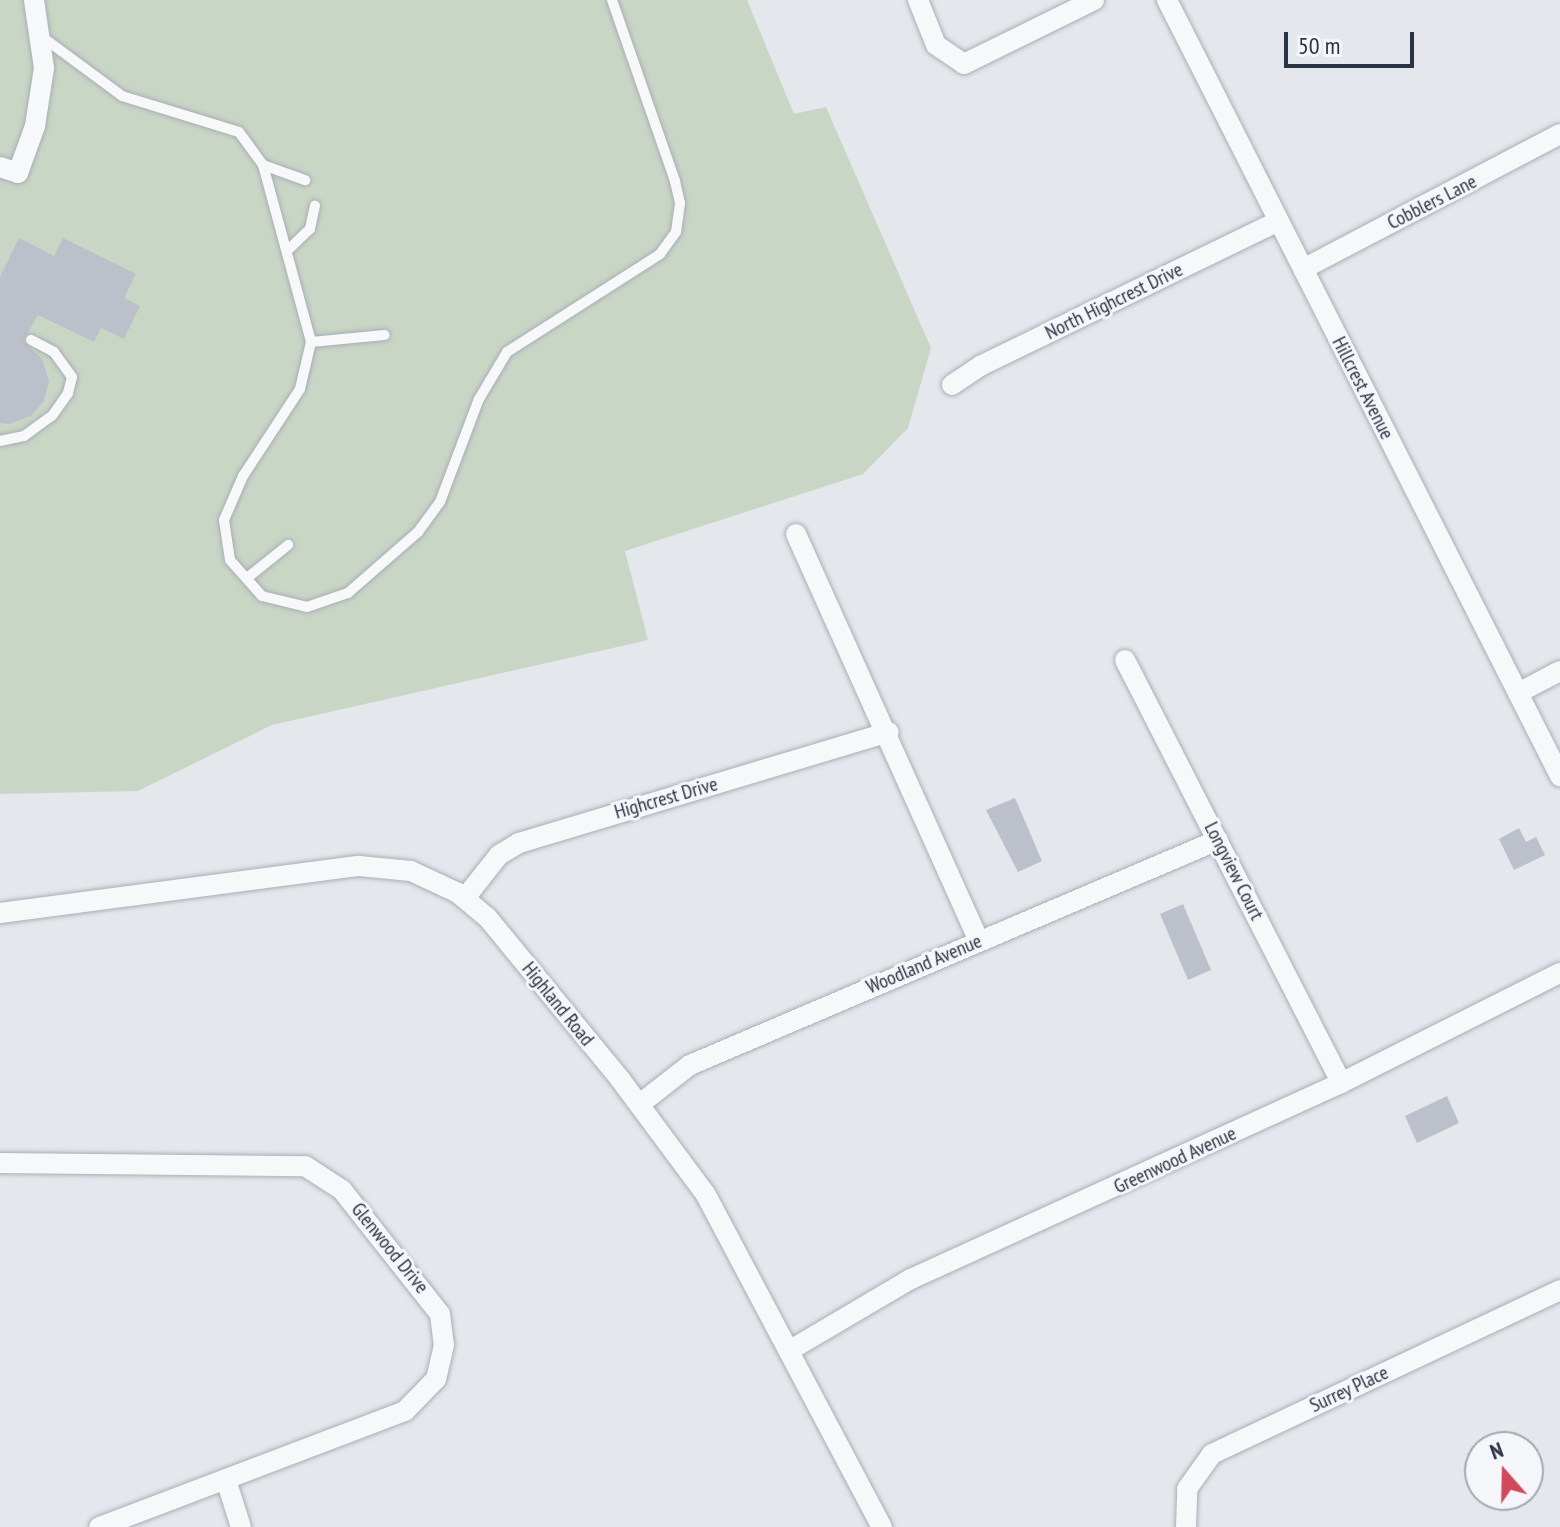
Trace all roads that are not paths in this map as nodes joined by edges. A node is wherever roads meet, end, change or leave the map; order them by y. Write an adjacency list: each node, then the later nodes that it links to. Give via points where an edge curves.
1 (34, 0): 6 (street)
2 (612, 0): 22 (lane, via 675,181 680,203 676,232 660,254 507,352 479,399 440,502 418,532 348,593 307,607 262,596)
3 (918, 0): 4 (street, via 936,45 964,64)
4 (1094, 0)
5 (1167, 0): 12 (street, Hillcrest Avenue)
6 (39, 34): 8 (lane, via 122,96 239,132); 9 (street, via 44,68 35,126 18,173)
7 (1560, 134): 14 (street, Cobblers Lane)
8 (263, 165): 10 (lane); 13 (lane)
9 (0, 167)
10 (305, 180)
11 (315, 206): 13 (lane, via 310,229)
12 (1279, 221): 14 (street, Hillcrest Avenue); 18 (street, North Highcrest Drive, via 980,366)
13 (289, 249): 17 (lane)
14 (1303, 269): 25 (street, Hillcrest Avenue)
15 (385, 335): 17 (lane)
16 (31, 340): 19 (lane, via 54,352 72,377 68,393 52,416 24,436)
17 (311, 342): 22 (lane, via 300,389 243,476 224,520 230,560)
18 (952, 385)
19 (0, 441)
20 (796, 534): 26 (street)
21 (288, 545): 22 (lane)
22 (247, 578)
23 (1125, 660): 28 (street, Longview Court)
24 (1560, 671): 25 (street)
25 (1518, 693): 27 (street, Hillcrest Avenue)
26 (889, 732): 29 (street, Highcrest Drive, via 519,843 499,855); 31 (street)
27 (1560, 776)
28 (1218, 840): 31 (street, Woodland Avenue); 33 (street, Longview Court)
29 (465, 898): 30 (street, Highland Road, via 411,871 359,866); 34 (street, Highland Road)
30 (0, 913)
31 (979, 941): 34 (street, Woodland Avenue, via 690,1065)
32 (1560, 973): 33 (street, Greenwood Avenue)
33 (1341, 1083): 37 (street, Greenwood Avenue, via 911,1279)
34 (640, 1104): 37 (street, Highland Road, via 706,1195)
35 (0, 1163): 38 (street, Glenwood Drive, via 305,1166 342,1190 431,1299 444,1345 436,1379 417,1402 388,1420)
36 (1560, 1290): 42 (street, Surrey Place, via 1212,1454 1187,1489)
37 (792, 1349): 41 (street, Highland Road)
38 (226, 1480): 39 (street, Glenwood Drive); 40 (street)
39 (99, 1527)
40 (241, 1527)
41 (882, 1527)
42 (1186, 1527)

